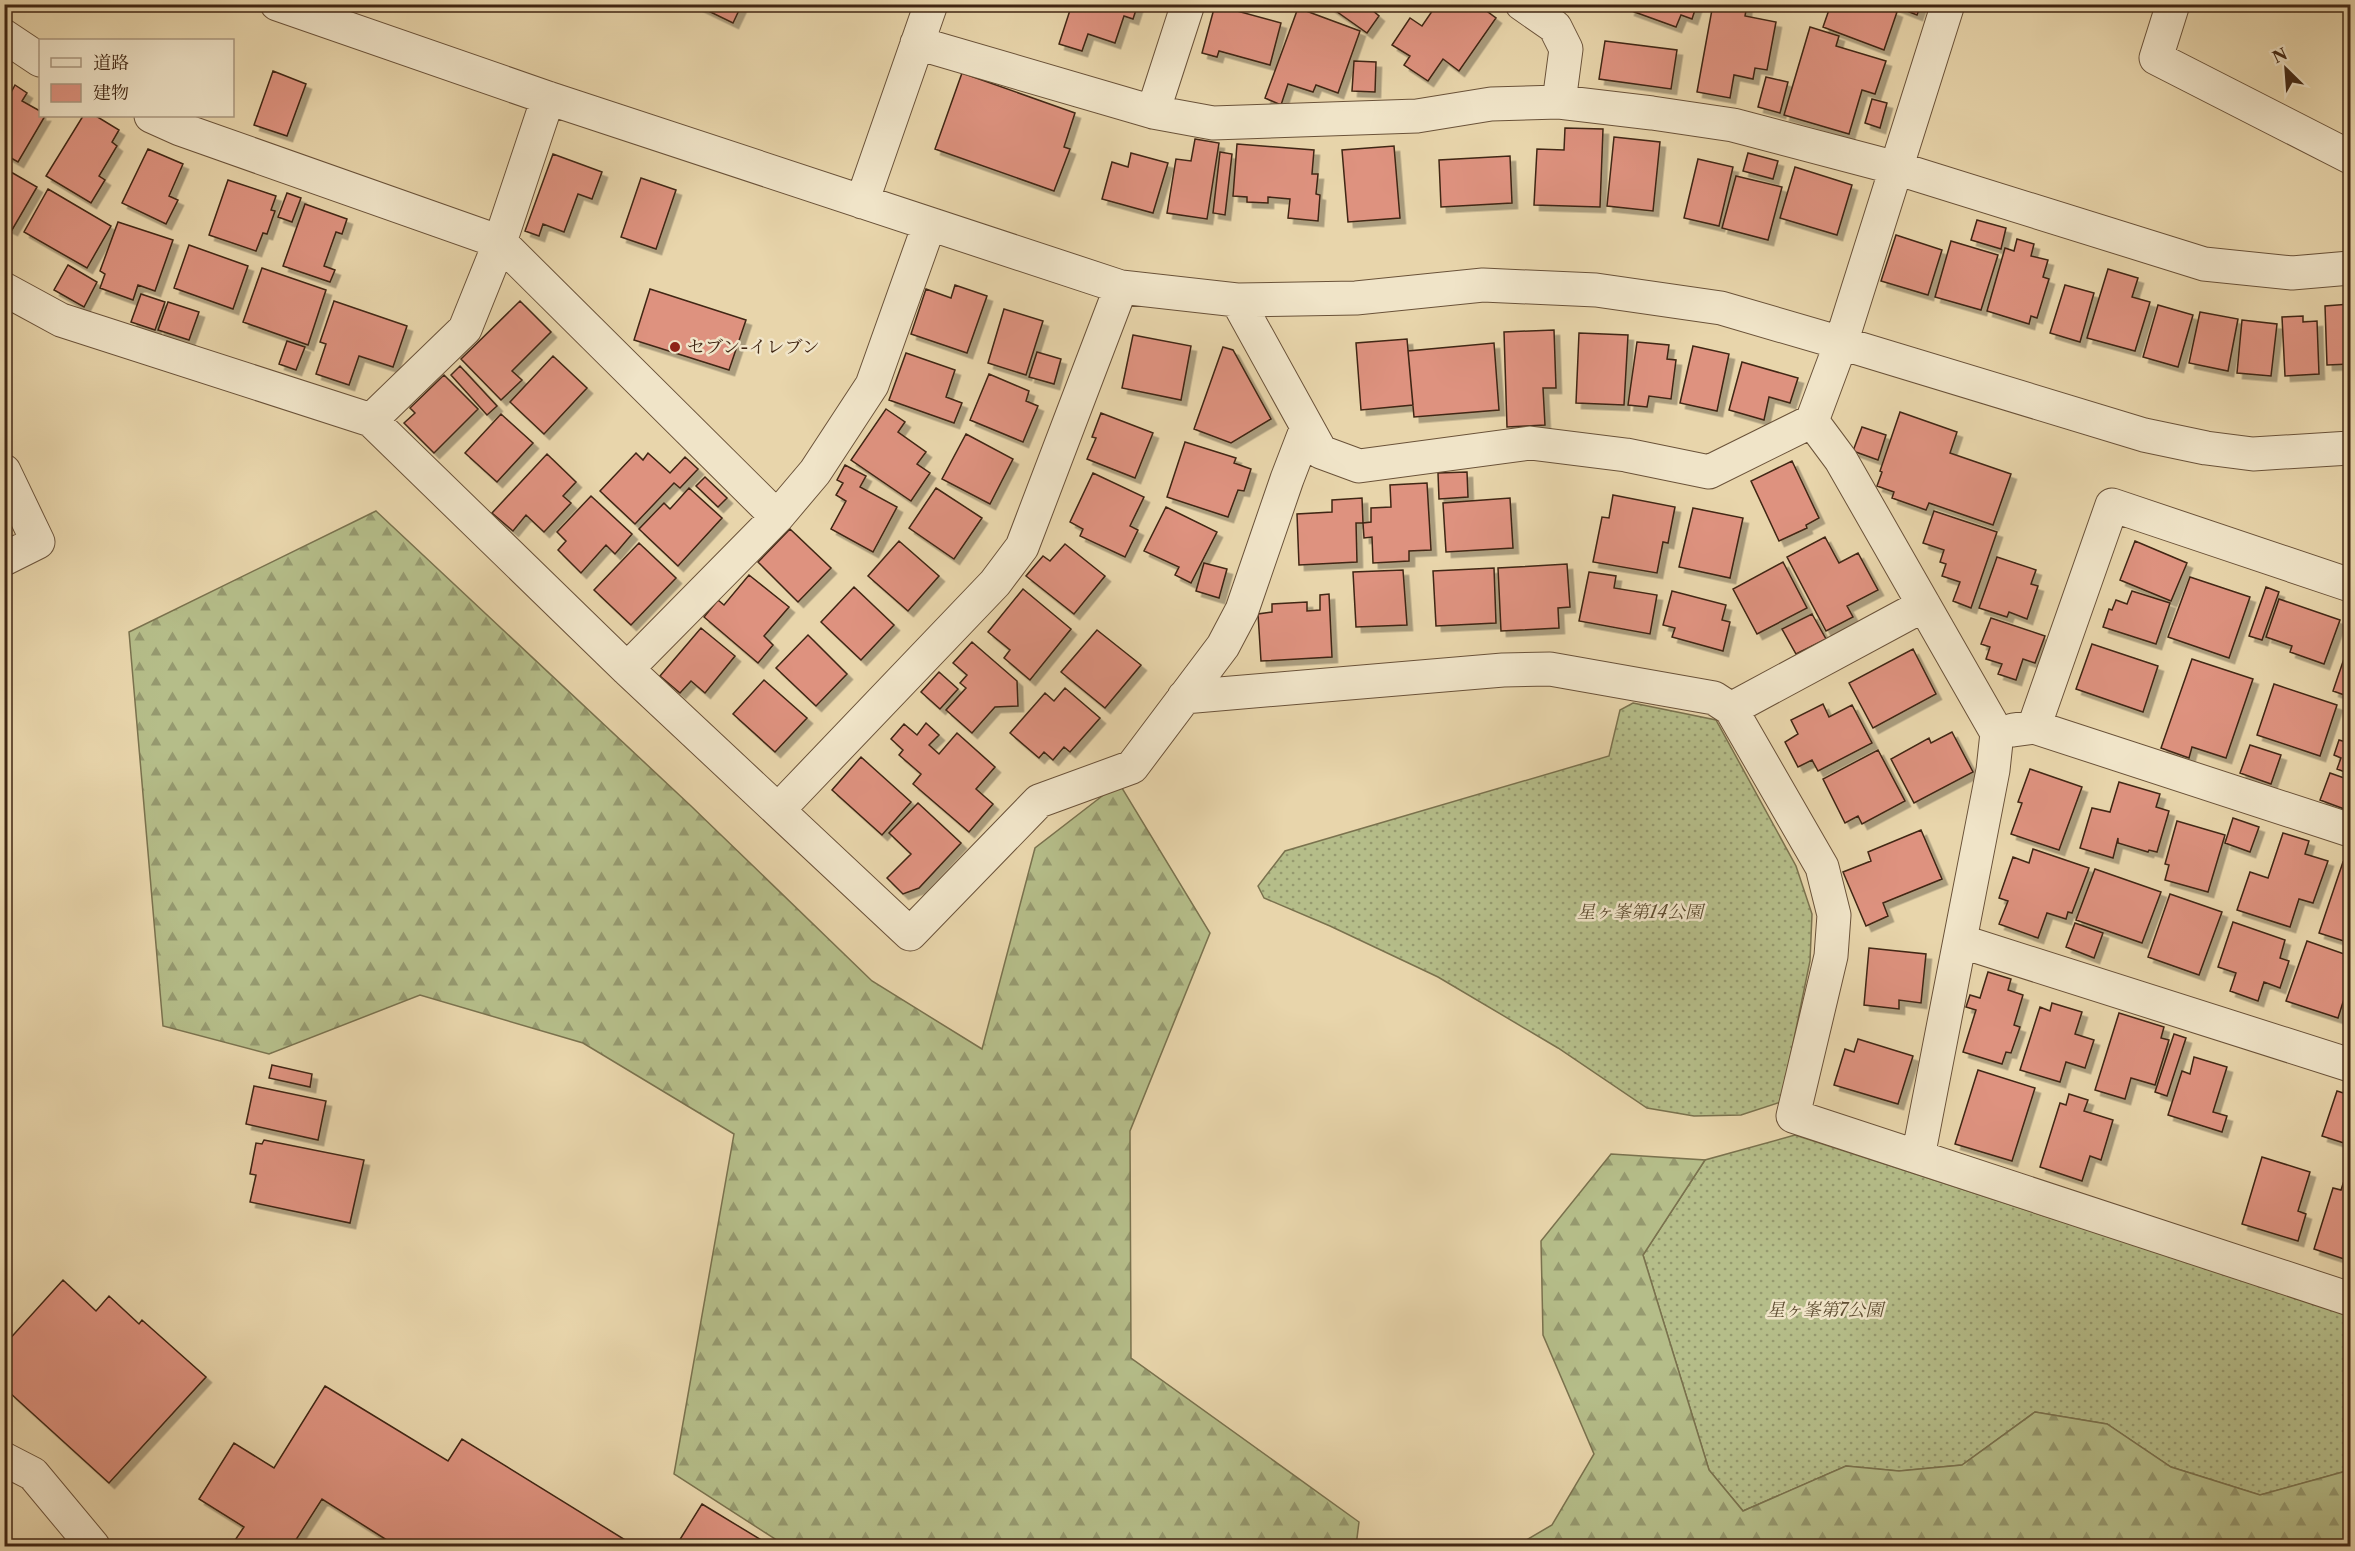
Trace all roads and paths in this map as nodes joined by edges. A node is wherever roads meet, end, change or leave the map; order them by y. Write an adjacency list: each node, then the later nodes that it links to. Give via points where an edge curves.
1 (277, 4): 10 (street)
2 (931, 4): 8 (street)
3 (1188, 4): 12 (street)
4 (1522, 4): 11 (street, via 1556,27 1566,49)
5 (1948, 4): 15 (street)
6 (2173, 4): 14 (street, via 2156,58)
7 (4, 36): 9 (street)
8 (917, 43): 12 (street); 16 (street)
9 (39, 59)
10 (548, 98): 16 (street); 18 (street)
11 (1559, 102): 12 (street, via 1491,104 1417,116 1213,123); 15 (street, via 1733,125)
12 (1154, 112)
13 (153, 117): 18 (street)
14 (2350, 158)
15 (1896, 168): 19 (street, via 2204,264 2292,273); 23 (street)
16 (862, 202): 17 (street)
17 (929, 225): 20 (street); 29 (street, via 872,385 815,471)
18 (500, 242): 24 (street, via 465,329); 29 (street)
19 (2350, 268)
20 (1121, 287): 22 (street); 38 (street, via 1022,547 995,583)
21 (4, 289): 24 (street, via 61,320)
22 (1237, 300): 23 (street, via 1356,298 1483,285 1596,290 1721,308); 26 (street)
23 (1841, 343): 25 (street); 27 (street, via 2144,435 2195,446 2253,454)
24 (371, 420): 33 (street)
25 (1812, 421): 26 (street, via 1709,472 1626,455 1530,443 1359,465 1321,452); 32 (street, via 1841,460)
26 (1307, 427): 34 (street, via 1242,610 1223,646)
27 (2350, 448)
28 (4, 471): 30 (street, via 38,542)
29 (777, 517): 33 (street)
30 (4, 559)
31 (2350, 585): 36 (street, via 2112,505)
32 (1924, 605): 35 (street); 37 (street)
33 (627, 669): 38 (street)
34 (1184, 698): 35 (street, via 1550,669 1714,698); 38 (street, via 1132,767 1039,801 910,934)
35 (1731, 709): 42 (street, via 1822,867 1834,915 1831,956 1793,1116)
36 (2034, 726): 37 (street); 39 (street)
37 (1997, 733): 40 (street)
38 (778, 810)
39 (2350, 830)
40 (1960, 941): 41 (street); 42 (street)
41 (2350, 1065)
42 (1918, 1157): 43 (street)
43 (2350, 1299)
44 (4, 1459): 45 (street, via 33,1474)
45 (93, 1546)

